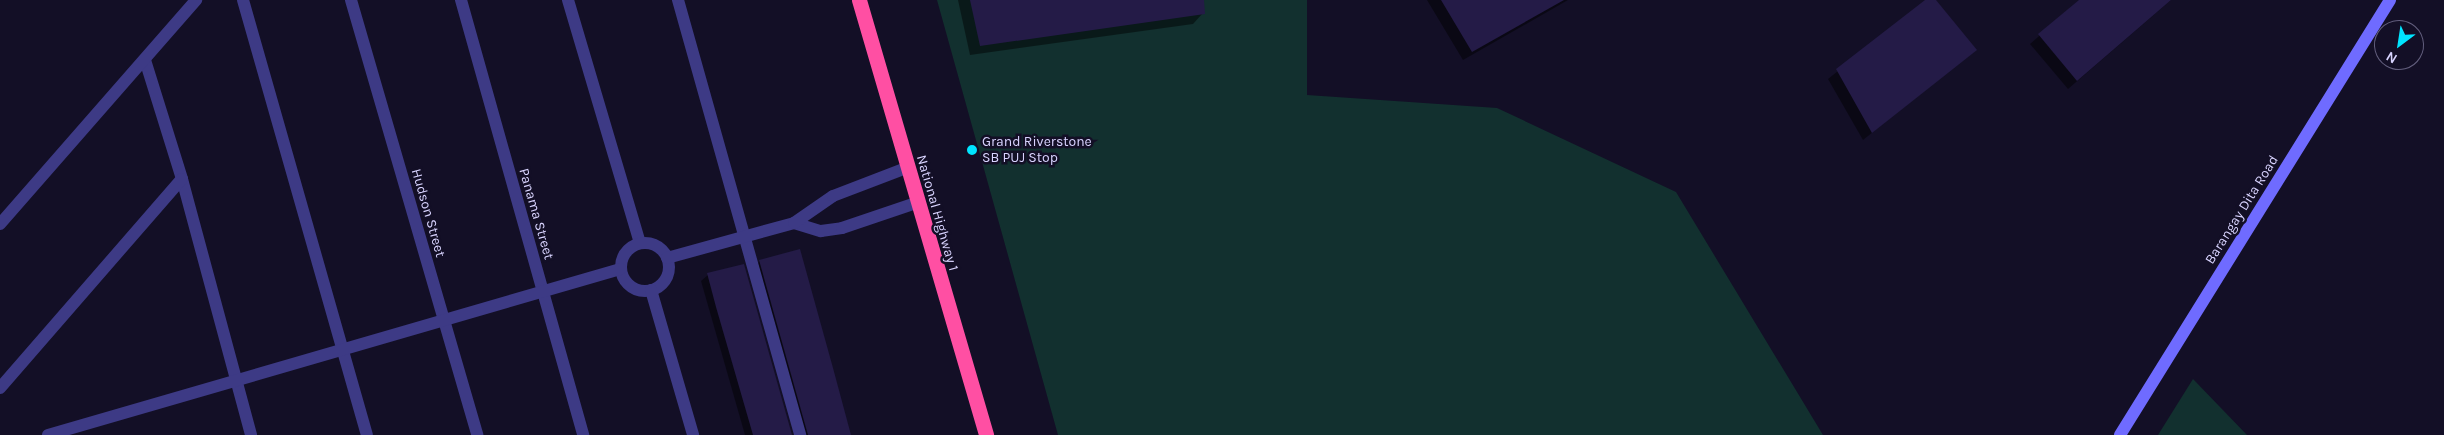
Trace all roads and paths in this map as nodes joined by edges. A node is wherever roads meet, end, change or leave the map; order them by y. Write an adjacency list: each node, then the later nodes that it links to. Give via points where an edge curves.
1 (196, 0): 9 (street)
2 (242, 0): 22 (street)
3 (351, 0): 21 (street, Hudson Street)
4 (461, 0): 19 (street, Panama Street)
5 (568, 0): 16 (street)
6 (678, 0): 15 (street)
7 (859, 0): 10 (highway, National Highway 1)
8 (2390, 0): 33 (street, Barangay Dita Road)
9 (145, 60): 11 (street); 14 (street)
10 (906, 168): 12 (highway, National Highway 1); 13 (street, via 834,196)
11 (182, 179): 23 (street); 24 (street)
12 (916, 203): 13 (street, via 842,228 821,230); 32 (highway, National Highway 1)
13 (794, 223): 15 (street)
14 (0, 224)
15 (744, 238): 17 (street); 31 (street)
16 (640, 243): 17 (street, via 651,244); 18 (street, via 622,257)
17 (667, 258): 20 (street, via 668,271 663,283)
18 (620, 269): 19 (street); 20 (street, via 625,282)
19 (542, 289): 21 (street); 29 (street, Panama Street)
20 (650, 290): 30 (street)
21 (444, 321): 22 (street); 28 (street, Hudson Street)
22 (343, 350): 23 (street); 27 (street)
23 (235, 381): 25 (street); 26 (street)
24 (0, 388)
25 (48, 435)
26 (251, 435)
27 (367, 435)
28 (477, 435)
29 (583, 435)
30 (693, 435)
31 (800, 435)
32 (986, 435)
33 (2120, 435)

